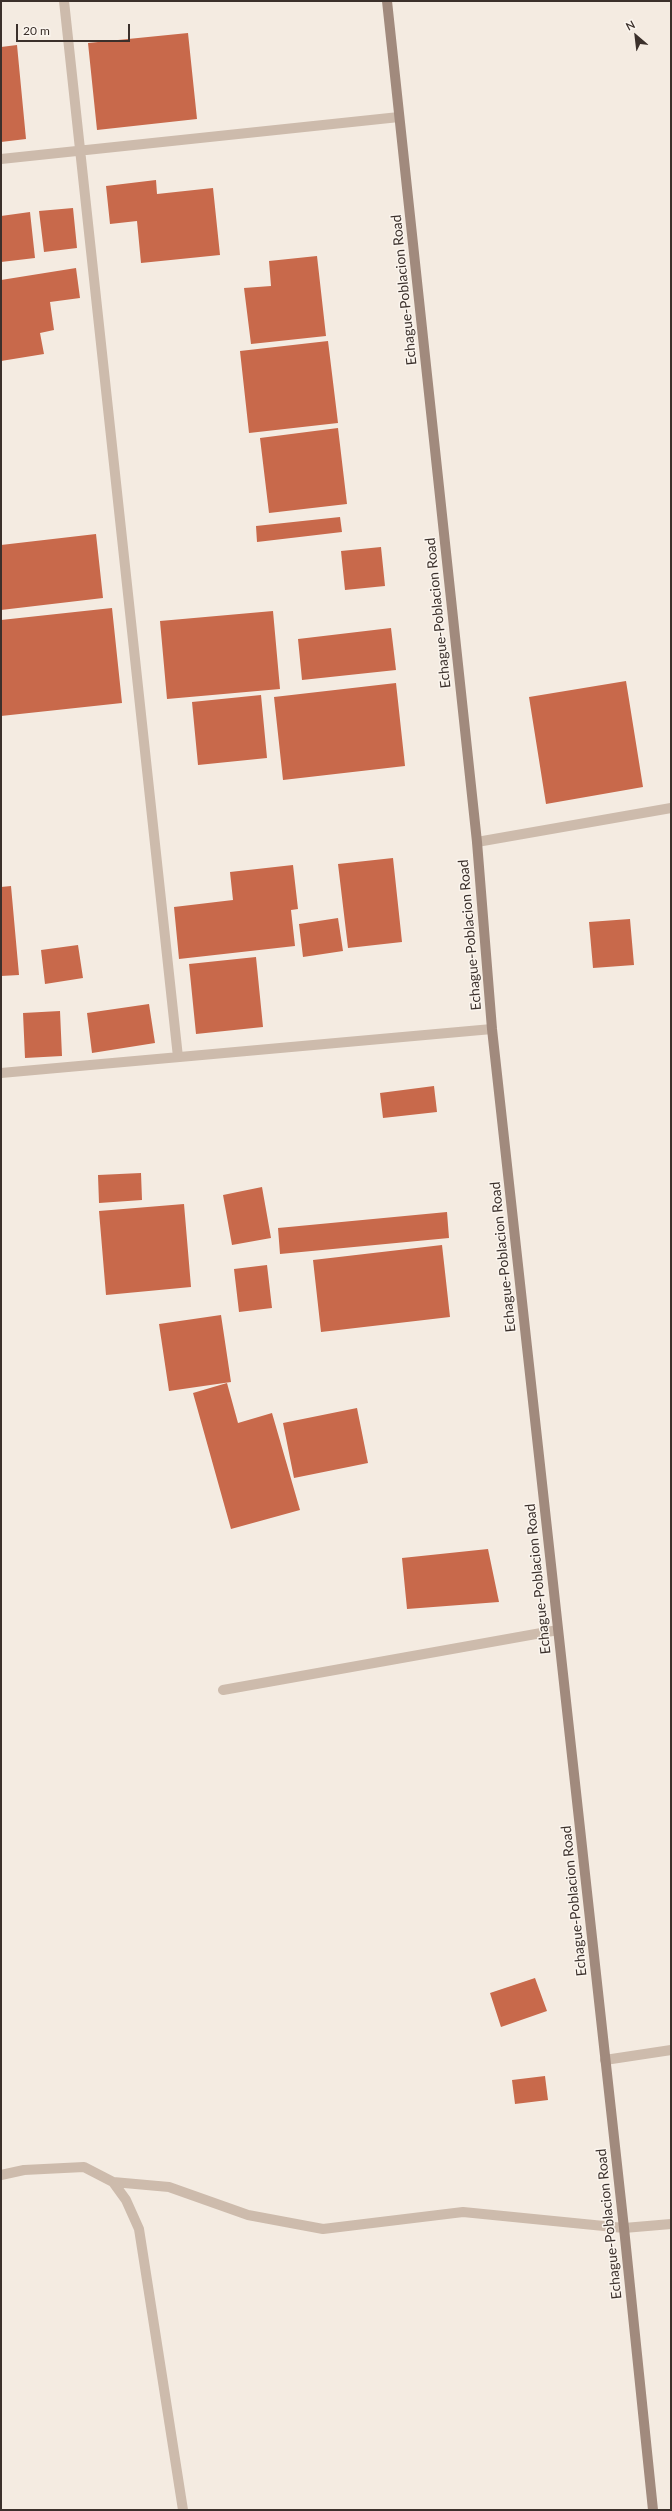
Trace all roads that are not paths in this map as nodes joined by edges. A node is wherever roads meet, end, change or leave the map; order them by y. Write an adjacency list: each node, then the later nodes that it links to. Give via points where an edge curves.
1 (64, 1): 4 (street)
2 (388, 1): 3 (main road, Echague-Poblacion Road)
3 (399, 117): 4 (street); 7 (main road, Echague-Poblacion Road)
4 (79, 150): 5 (street); 9 (street)
5 (1, 159)
6 (671, 808): 7 (street)
7 (477, 842): 8 (main road, Echague-Poblacion Road)
8 (492, 1029): 9 (street); 11 (main road, Echague-Poblacion Road)
9 (178, 1057): 10 (street)
10 (1, 1073)
11 (558, 1630): 12 (street); 14 (main road, Echague-Poblacion Road)
12 (223, 1690)
13 (671, 2050): 14 (street)
14 (605, 2060): 18 (main road, Echague-Poblacion Road)
15 (1, 2175): 16 (street, via 24,2170 84,2167)
16 (113, 2182): 18 (street, via 169,2188 248,2215 323,2229 463,2212); 19 (street, via 126,2200 139,2229)
17 (671, 2224): 18 (street)
18 (624, 2228): 20 (main road, Echague-Poblacion Road)
19 (183, 2510)
20 (653, 2510)

